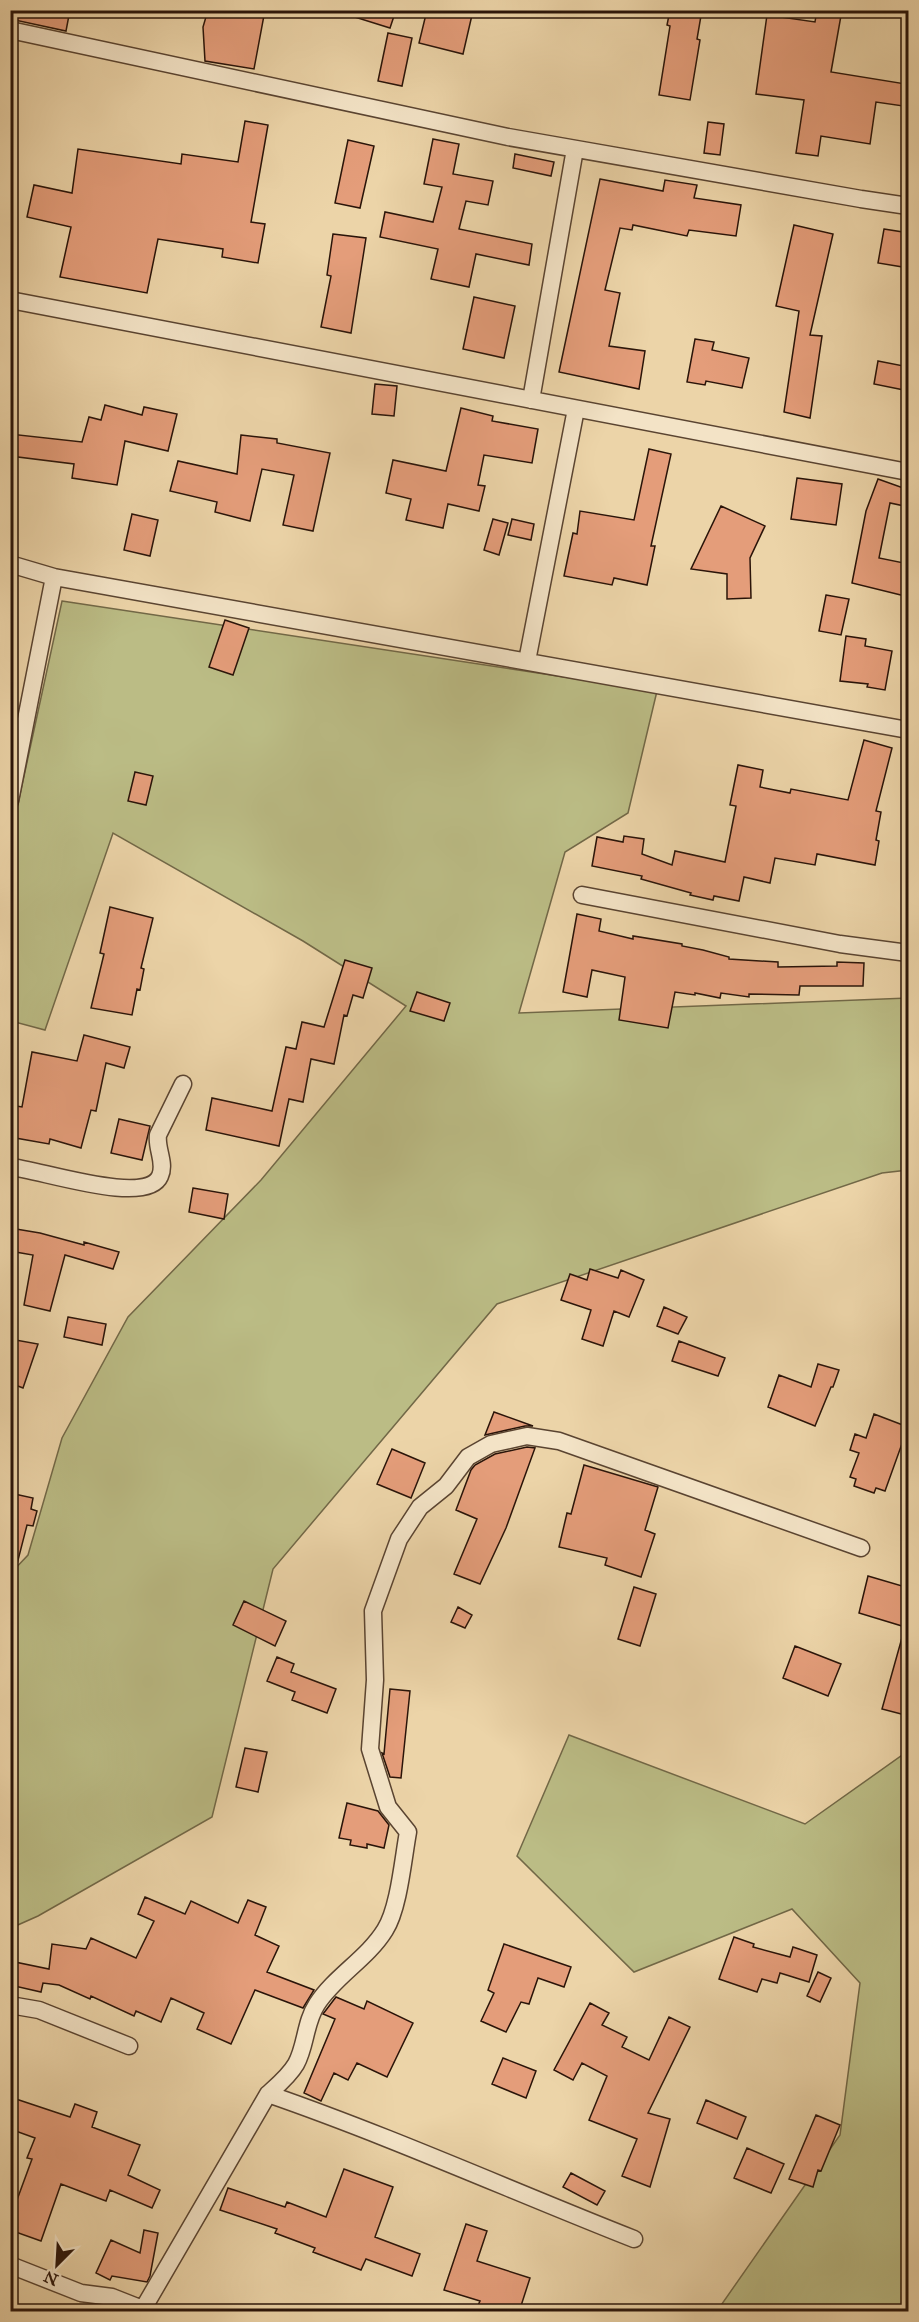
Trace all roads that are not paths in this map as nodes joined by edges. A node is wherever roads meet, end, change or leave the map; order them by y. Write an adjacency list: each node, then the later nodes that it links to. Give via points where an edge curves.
1 (10, 30): 2 (street)
2 (575, 149): 3 (street); 5 (street)
3 (909, 206)
4 (10, 300): 5 (street)
5 (531, 400): 6 (street)
6 (576, 409): 7 (street); 10 (street)
7 (909, 472)
8 (10, 564): 9 (street)
9 (54, 577): 10 (street); 12 (street)
10 (527, 661): 11 (street)
11 (909, 730)
12 (10, 801)
13 (582, 895): 14 (street, via 840,944)
14 (909, 953)
15 (183, 1084): 16 (street, via 158,1136 162,1169 157,1182 151,1185 117,1189)
16 (10, 1167)
17 (861, 1548): 20 (street, via 559,1442 527,1436 490,1444 468,1457 446,1486 420,1507 399,1539 373,1611 375,1680 370,1749 388,1807 408,1832 392,1915 385,1931 316,2004 297,2062)
18 (10, 2005): 19 (street, via 39,2010)
19 (129, 2046)
20 (268, 2094): 21 (street, via 407,2145); 23 (street)
21 (634, 2239)
22 (10, 2265): 23 (street, via 81,2293 112,2297)
23 (147, 2310)

